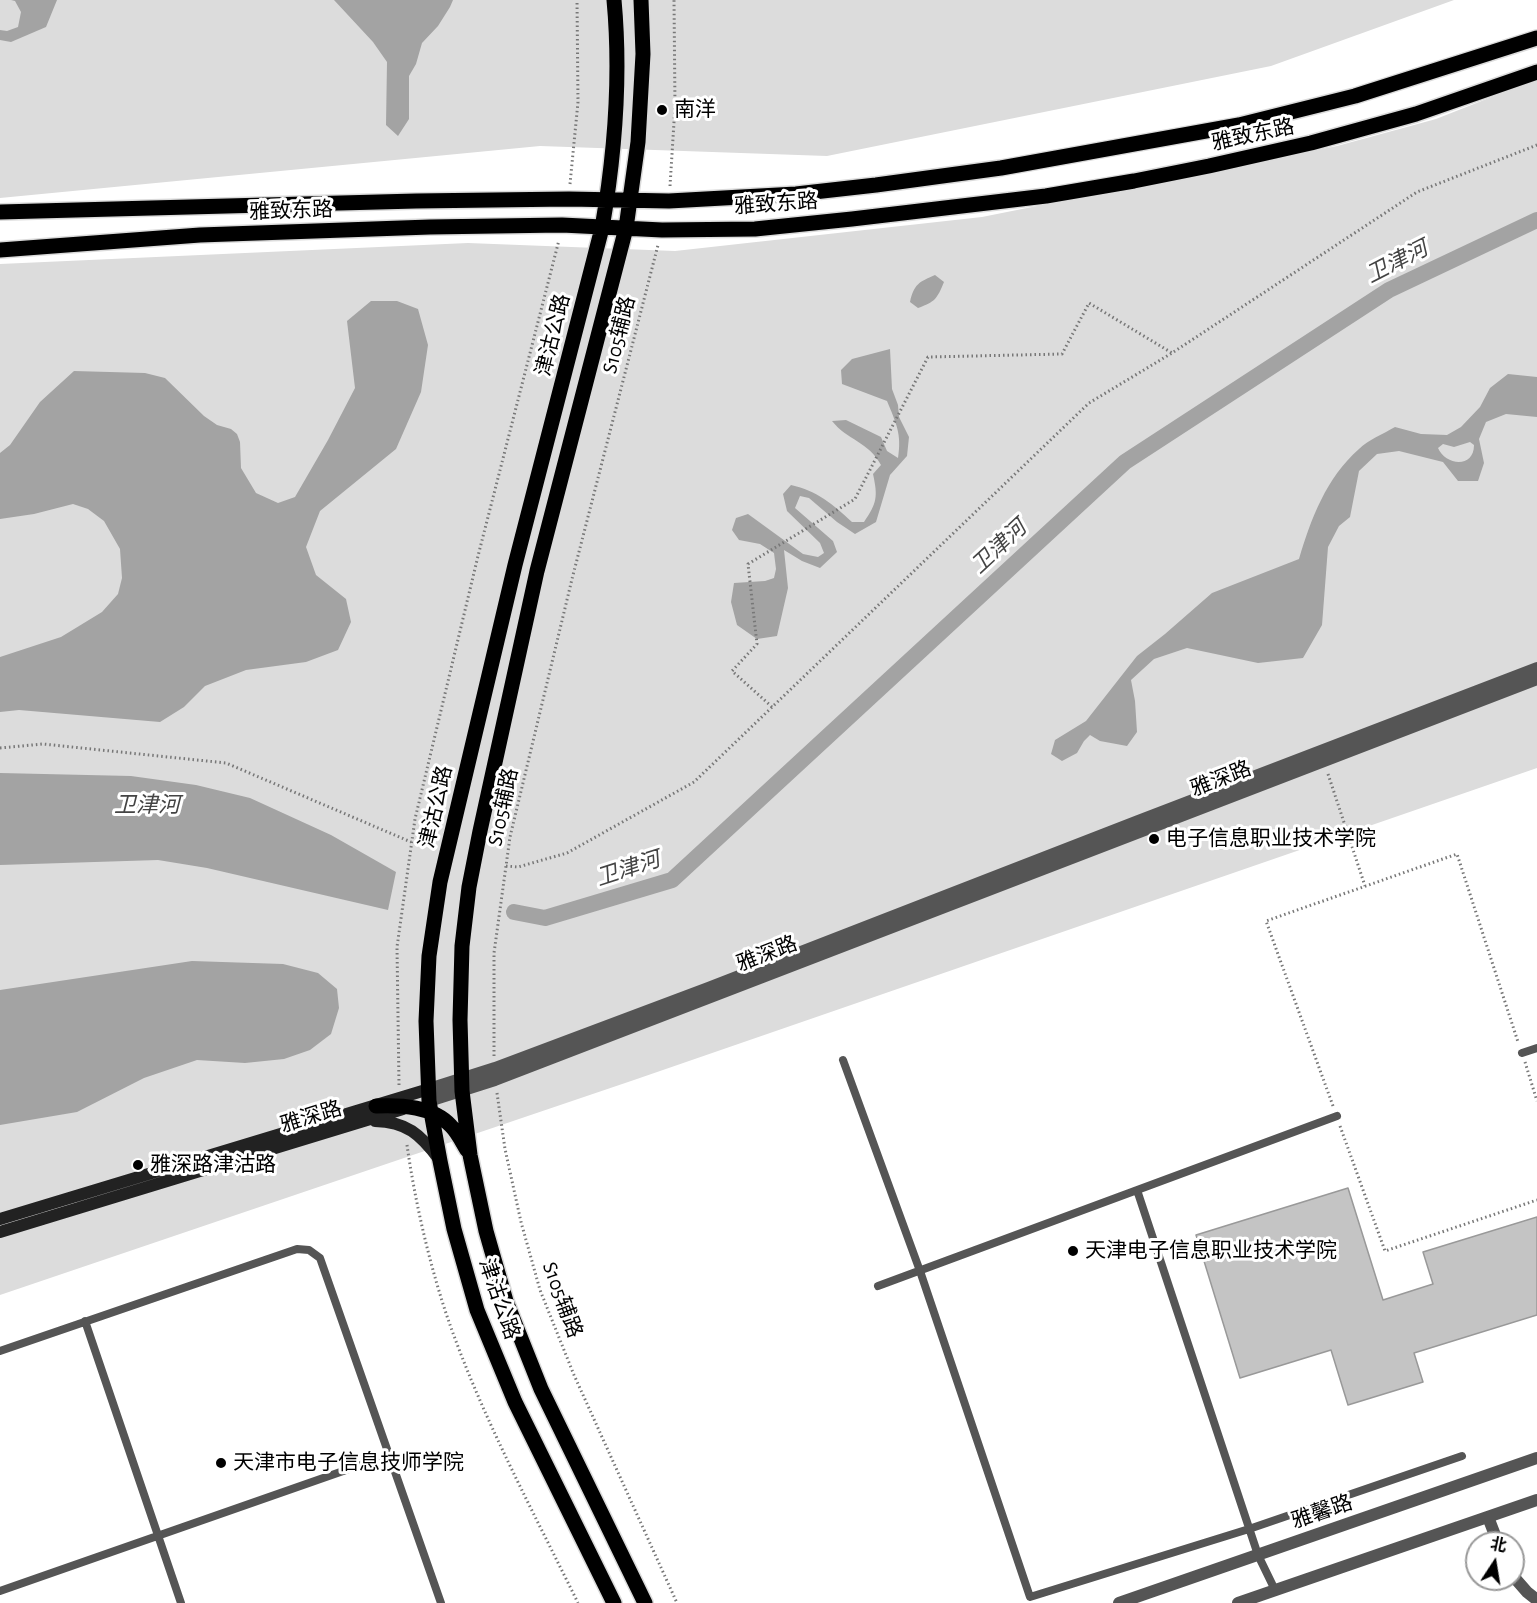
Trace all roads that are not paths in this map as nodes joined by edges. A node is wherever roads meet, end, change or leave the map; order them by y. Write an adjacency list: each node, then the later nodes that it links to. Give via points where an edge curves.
1 (614, 0): 5 (main road, 津沽公路, via 616,104)
2 (641, 0): 6 (main road, 津沽公路, via 643,54)
3 (1537, 38): 6 (main road, 雅致东路, via 1355,96 1239,125 1001,168 796,194)
4 (1537, 72): 9 (main road, 雅致东路, via 1416,114 1311,143 1134,181 1046,196 755,229)
5 (607, 199): 6 (main road, 雅致东路); 7 (main road, 雅致东路); 8 (main road, 津沽公路)
6 (631, 201): 9 (main road, 津沽公路)
7 (0, 212)
8 (602, 228): 9 (main road, 雅致东路); 10 (main road, 雅致东路, via 430,227 234,234); 18 (main road, 津沽公路, via 512,577 440,882 429,956 426,1021)
9 (626, 228): 17 (main road, 津沽公路, via 537,571 480,831 462,946)
10 (0, 250)
11 (1537, 668): 16 (street, 雅深路, via 1138,820)
12 (1537, 680): 16 (street, 雅深路)
13 (1537, 1048): 14 (lane)
14 (1522, 1053)
15 (843, 1060): 28 (lane)
16 (495, 1074): 17 (street, 雅深路)
17 (462, 1084): 18 (street, 雅深路); 23 (main road, 津沽公路)
18 (430, 1101): 19 (main road, 雅深路); 20 (main road); 23 (main road); 24 (main road, 津沽公路)
19 (376, 1106): 20 (main road); 26 (main road, 雅深路)
20 (409, 1107): 22 (main road, 雅深路)
21 (1336, 1116): 25 (lane)
22 (365, 1121): 24 (main road, via 389,1121 404,1126 427,1143); 27 (main road, 雅深路)
23 (470, 1155): 48 (main road, 津沽公路, via 506,1301 541,1389)
24 (440, 1161): 47 (main road, 津沽公路, via 477,1310 515,1402)
25 (1137, 1190): 28 (lane); 37 (lane)
26 (0, 1219)
27 (0, 1232)
28 (920, 1271): 29 (lane); 37 (lane, via 1030,1598)
29 (878, 1286)
30 (85, 1322): 31 (lane); 32 (lane, via 297,1249 309,1250 320,1258); 39 (lane)
31 (0, 1351)
32 (389, 1455): 39 (lane); 46 (lane)
33 (1462, 1456): 37 (lane)
34 (1537, 1458): 40 (street, 雅馨路)
35 (1537, 1500): 36 (street)
36 (1488, 1517): 38 (street); 41 (street)
37 (1249, 1529): 40 (lane)
38 (1493, 1531)
39 (158, 1536): 43 (lane); 45 (lane)
40 (1258, 1555): 41 (lane); 49 (street, 雅馨路)
41 (1275, 1590): 50 (street)
42 (1525, 1590): 44 (street)
43 (0, 1591)
44 (1537, 1600)
45 (181, 1603)
46 (441, 1603)
47 (614, 1603)
48 (645, 1603)
49 (1119, 1603)
50 (1238, 1603)

